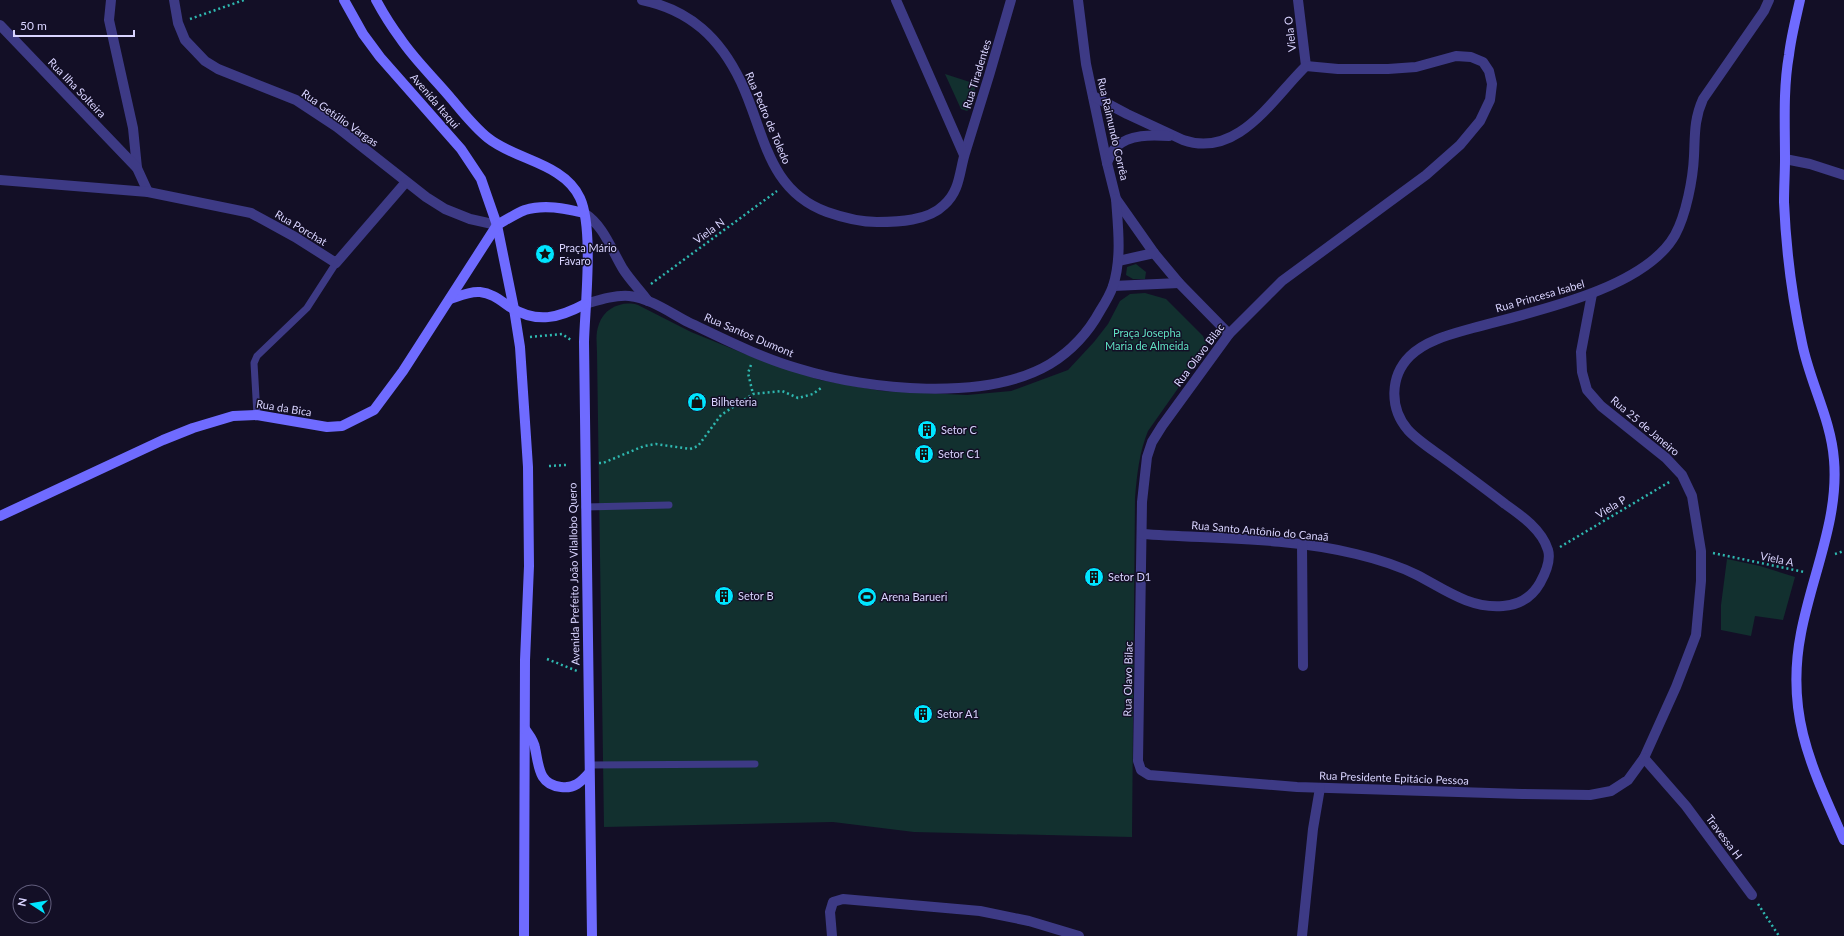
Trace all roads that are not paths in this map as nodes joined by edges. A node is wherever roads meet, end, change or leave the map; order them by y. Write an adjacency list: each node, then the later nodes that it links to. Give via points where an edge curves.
1 (111, 0): 20 (street, via 109,20 133,128)
2 (174, 0): 23 (street, Rua Getúlio Vargas, via 178,23 185,40 205,61 218,69 296,100 336,127)
3 (344, 0): 27 (main road, Avenida Itaqui, via 363,34 380,57 471,164 481,179)
4 (376, 0): 16 (main road, Avenida Itaqui, via 400,39)
5 (642, 0): 17 (street, Rua Pedro de Toledo, via 672,8 708,32 741,82 770,158 786,184 800,198 820,210 870,222 894,222 931,214 954,194)
6 (896, 0): 17 (street)
7 (1011, 0): 17 (street, Rua Tiradentes)
8 (1078, 0): 14 (street, Rua Raimundo Corrêa)
9 (1298, 0): 13 (street, Viela O)
10 (1769, 0): 33 (street, Rua Princesa Isabel, via 1697,112 1694,123 1692,176 1675,234 1666,248 1653,260 1628,277)
11 (1800, 0): 18 (main road, via 1788,56 1784,121)
12 (0, 25): 20 (street, Rua Ilha Solteira)
13 (1306, 66): 15 (street, via 1264,110 1234,136 1208,144 1192,143); 38 (street, Rua Olavo Bilac, via 1388,69 1416,67 1456,56 1471,57 1483,62 1489,71 1492,84 1490,100 1480,121 1460,145 1426,175 1282,281)
14 (1093, 96): 15 (street); 19 (street, Rua Raimundo Corrêa)
15 (1175, 137): 19 (street, via 1142,136 1130,139 1114,148)
16 (488, 138): 26 (main road, Avenida Prefeito João Vilallobo Quero, via 564,179 576,190)
17 (964, 155)
18 (1785, 159): 21 (street); 53 (main road, via 1786,237 1796,308 1802,345 1826,418 1834,457 1836,486 1820,565 1801,633 1797,699 1803,741 1816,778)
19 (1107, 163): 25 (street, Rua Raimundo Corrêa)
20 (137, 168): 24 (street)
21 (1844, 175)
22 (0, 180): 24 (street, Rua Porchat)
23 (406, 182): 27 (street, Rua Getúlio Vargas, via 453,213); 30 (street)
24 (148, 192): 30 (street, Rua Porchat, via 252,213)
25 (1116, 199): 28 (street, Rua Raimundo Corrêa); 29 (street, Rua Santos Dumont)
26 (584, 213): 27 (main road, via 566,208 533,208); 35 (street, via 593,218 624,270); 36 (main road, Avenida Prefeito João Vilallobo Quero, via 587,254)
27 (497, 224): 34 (main road, Rua da Bica); 37 (main road)
28 (1154, 253): 29 (street); 31 (street, Rua Raimundo Corrêa)
29 (1118, 261): 32 (street, Rua Santos Dumont)
30 (336, 263): 39 (lane, via 307,308 257,356 254,363)
31 (1179, 283): 32 (street); 38 (street, Rua Raimundo Corrêa)
32 (1113, 286): 35 (street, Rua Santos Dumont, via 1091,328 1071,349 1049,365 1018,378 983,386 954,388 898,388 823,375 769,360)
33 (1592, 294): 45 (street, Rua Princesa Isabel, via 1453,334 1425,345 1410,356 1399,371 1394,387 1394,401 1398,414 1408,430 1525,519 1542,536); 48 (street, Rua 25 de Janeiro, via 1581,352 1582,372 1587,390 1601,406 1666,458 1682,475 1692,496 1700,551 1701,581 1696,636)
34 (450, 299): 37 (main road, via 479,292 493,296); 39 (main road, Rua da Bica, via 374,410 342,426 327,427)
35 (648, 301): 36 (street, Rua Santos Dumont, via 628,296)
36 (585, 304): 37 (main road, via 567,314 551,318); 41 (main road, Avenida Prefeito João Vilallobo Quero)
37 (514, 309): 47 (main road, via 520,347 528,467 529,566)
38 (1229, 334): 43 (street, Rua Olavo Bilac, via 1152,442 1144,476)
39 (257, 415): 42 (main road, Rua da Bica, via 234,416 193,428)
40 (669, 505): 41 (lane)
41 (585, 508): 51 (main road, Avenida Prefeito João Vilallobo Quero)
42 (0, 516)
43 (1142, 534): 44 (street, Rua Santo Antônio do Canaã); 49 (street, Rua Olavo Bilac)
44 (1302, 544): 45 (street, Rua Santo Antônio do Canaã, via 1385,561 1458,598 1495,607 1514,606 1529,597 1540,584); 46 (street)
45 (1549, 553)
46 (1303, 666)
47 (525, 729): 51 (main road, via 535,746 540,774 549,783 557,787 573,787 582,781); 55 (main road)
48 (1644, 758): 52 (street, Rua Presidente Epitácio Pessoa, via 1628,780 1611,791 1590,795); 54 (street, Travessa H, via 1686,806)
49 (1138, 761): 52 (street, Rua Presidente Epitácio Pessoa, via 1141,770 1158,777)
50 (755, 764): 51 (lane)
51 (589, 769): 56 (main road, Avenida Prefeito João Vilallobo Quero)
52 (1320, 788): 59 (street)
53 (1844, 840)
54 (1752, 895)
55 (524, 936)
56 (592, 936)
57 (832, 936): 58 (street, via 830,912 833,902 843,899 984,911)
58 (1077, 936)
59 (1302, 936)

